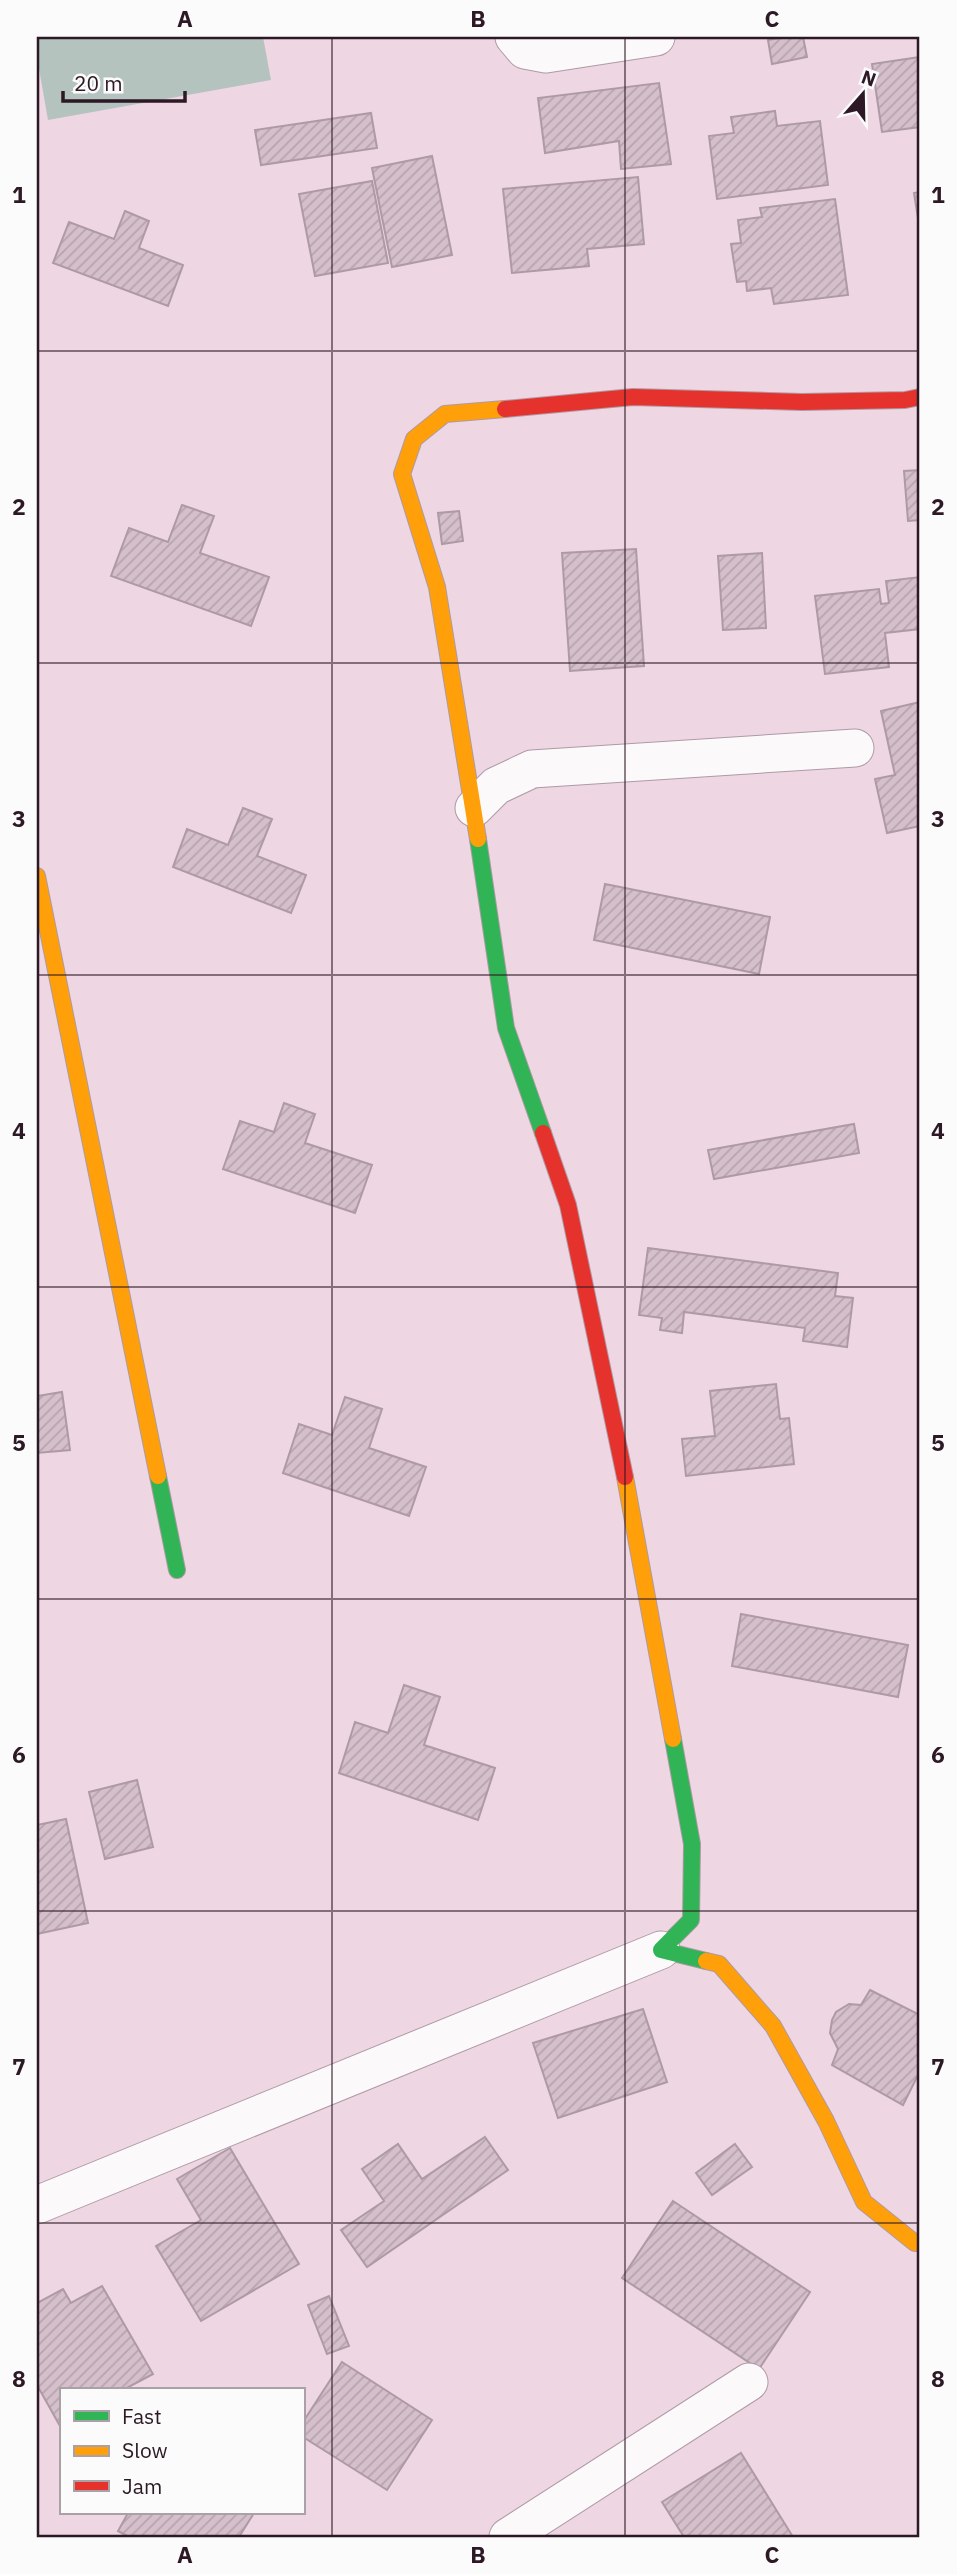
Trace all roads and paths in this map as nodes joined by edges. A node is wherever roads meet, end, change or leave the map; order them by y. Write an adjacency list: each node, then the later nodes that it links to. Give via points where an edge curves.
1 (513, 37): 2 (street, via 525,50 547,54)
2 (656, 37)
3 (920, 397): 5 (street, via 802,402 633,397 445,414 414,439 402,474 437,587)
4 (855, 747): 5 (street, via 532,769 496,786)
5 (474, 808): 9 (street, via 506,1028 568,1205 638,1539 692,1844 691,1920)
6 (37, 876): 7 (street)
7 (39, 898): 8 (street)
8 (177, 1570)
9 (661, 1950): 10 (street); 11 (street, via 719,1964 773,2026 826,2121 864,2203)
10 (37, 2205)
11 (920, 2244)
12 (749, 2382): 13 (street)
13 (508, 2537)

